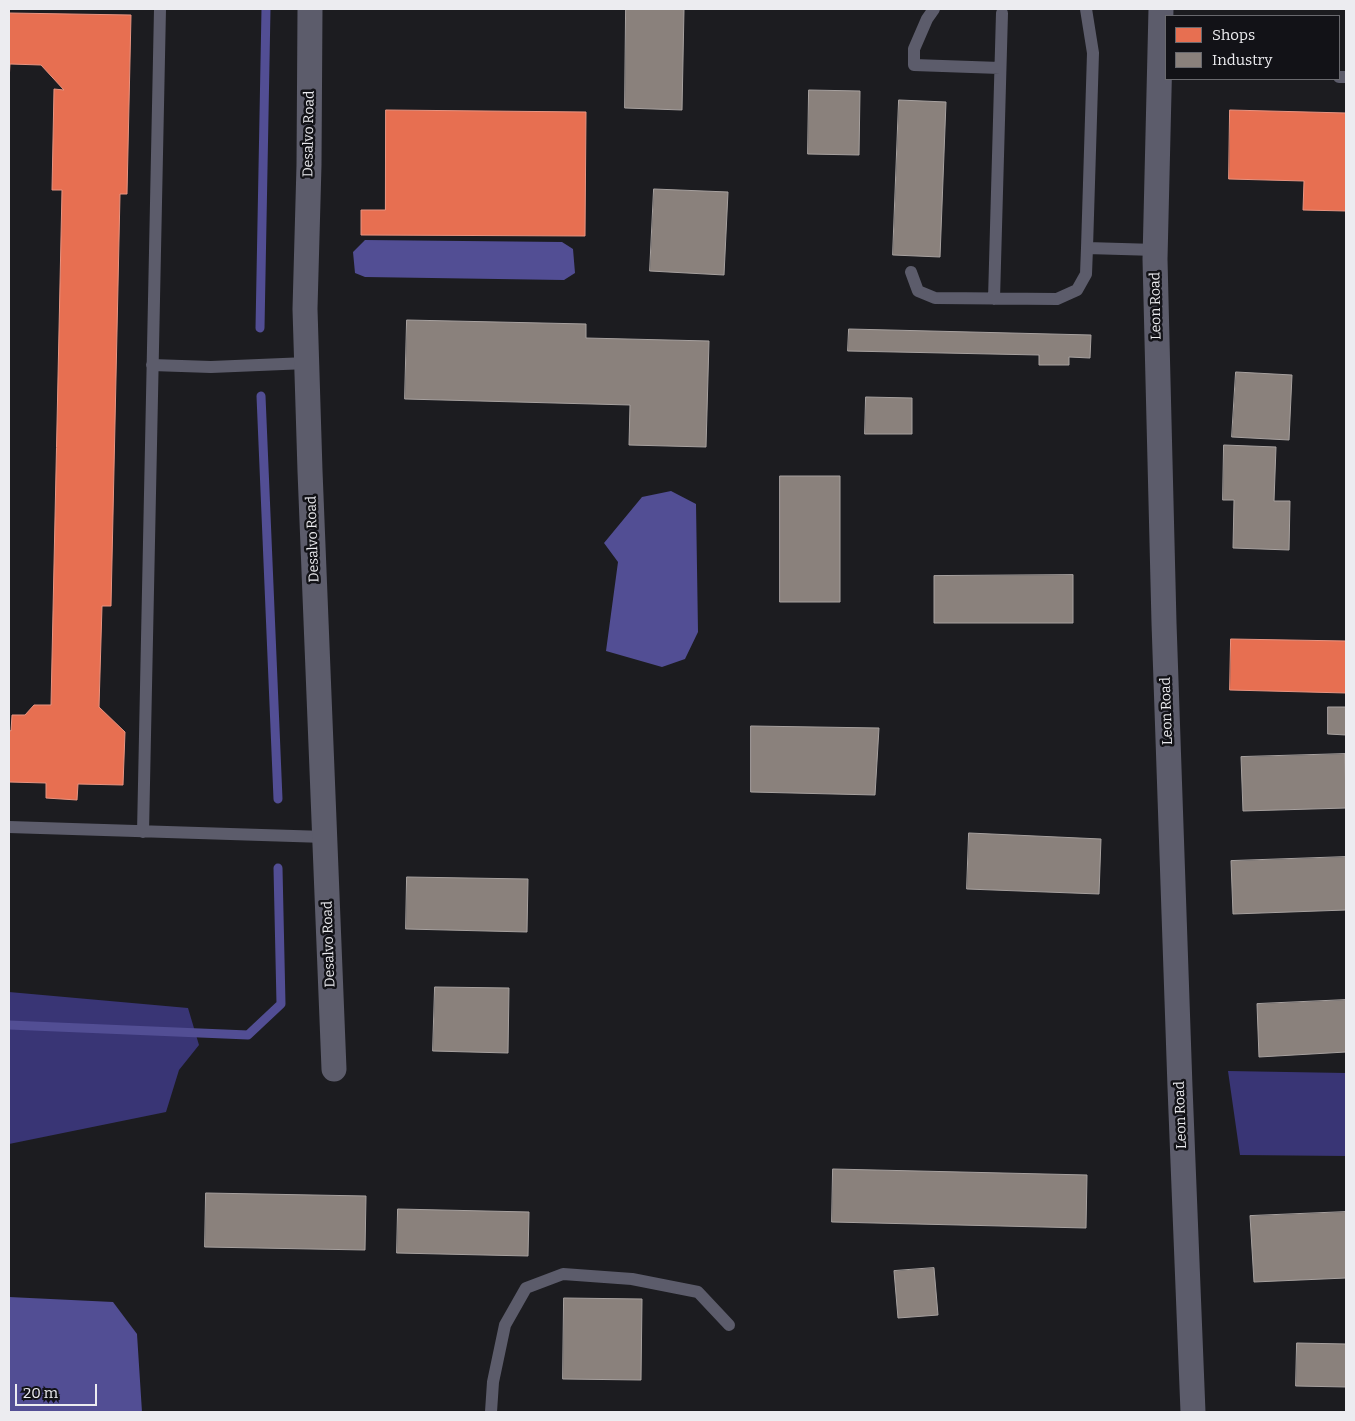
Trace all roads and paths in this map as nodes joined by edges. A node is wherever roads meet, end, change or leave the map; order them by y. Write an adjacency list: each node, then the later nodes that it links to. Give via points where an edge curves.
1 (160, 9): 14 (lane)
2 (310, 9): 13 (street, Desalvo Road)
3 (934, 9): 7 (lane, via 914,49 914,65)
4 (1086, 9): 9 (lane, via 1093,53)
5 (1161, 9): 8 (street, Leon Road)
6 (1002, 13): 7 (lane)
7 (1000, 68): 12 (lane)
8 (1163, 73): 10 (street, Leon Road)
9 (1087, 248): 10 (lane); 12 (lane, via 1086,274 1077,290 1057,299)
10 (1156, 250): 21 (street, Leon Road, via 1164,613)
11 (911, 272): 12 (lane, via 918,291 935,298)
12 (994, 299)
13 (307, 363): 14 (lane, via 211,367); 17 (street, Desalvo Road)
14 (152, 365): 16 (lane)
15 (9, 827): 16 (lane)
16 (143, 832): 17 (lane)
17 (325, 837): 18 (street, Desalvo Road)
18 (334, 1069)
19 (729, 1325): 20 (lane, via 698,1292 632,1279 563,1274 526,1288 505,1325)
20 (490, 1412)
21 (1193, 1412)

